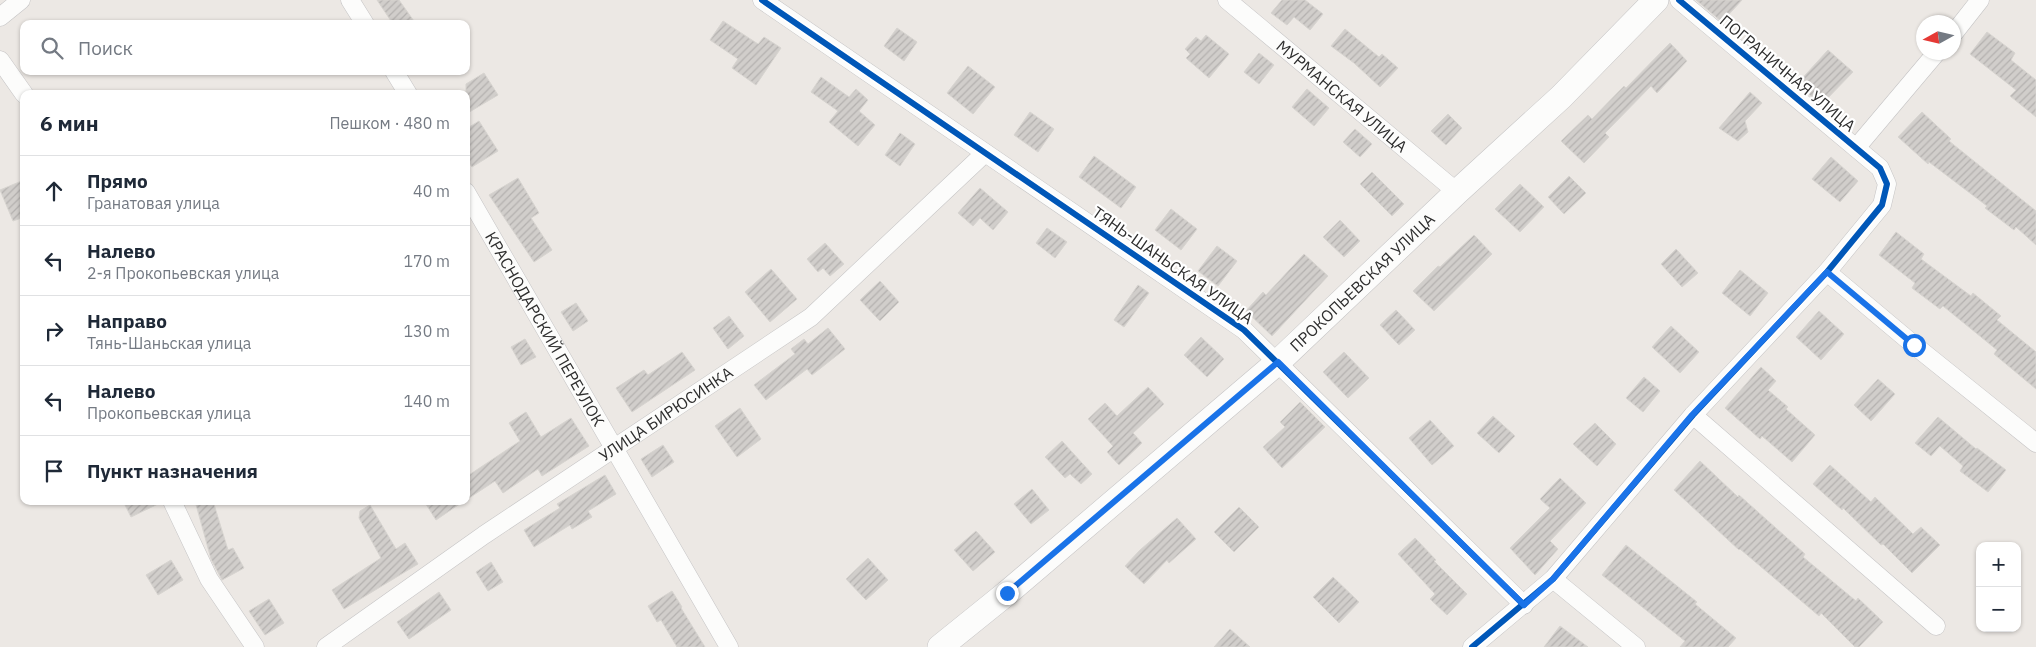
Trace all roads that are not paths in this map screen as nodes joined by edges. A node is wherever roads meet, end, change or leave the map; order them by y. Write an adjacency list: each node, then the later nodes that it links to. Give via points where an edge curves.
1 (21, 0): 8 (street)
2 (350, 0): 9 (street)
3 (762, 0): 17 (street, ТЯНЬ-ШАНЬСКАЯ УЛИЦА)
4 (1227, 0): 18 (street, МУРМАНСКАЯ УЛИЦА)
5 (1656, 0): 18 (main road, ПРОКОПЬЕВСКАЯ УЛИЦА, via 1561,97)
6 (1679, 0): 16 (street, ПОГРАНИЧНАЯ УЛИЦА)
7 (1980, 0): 10 (street)
8 (0, 17)
9 (362, 20)
10 (1961, 24)
11 (0, 60): 14 (street)
12 (1931, 60): 16 (street)
13 (396, 75): 15 (street)
14 (21, 90)
15 (406, 90)
16 (1856, 148): 20 (street, ПОГРАНИЧНАЯ УЛИЦА, via 1880,168 1887,184 1882,205)
17 (986, 153): 21 (street, ТЯНЬ-ШАНЬСКАЯ УЛИЦА, via 1244,330); 24 (street, УЛИЦА БИРЮСИНКА, via 811,316)
18 (1457, 192): 21 (main road, ПРОКОПЬЕВСКАЯ УЛИЦА)
19 (470, 199): 24 (street, КРАСНОДАРСКИЙ ПЕРЕУЛОК)
20 (1827, 272): 22 (street); 23 (street)
21 (1278, 362): 27 (street, ТЯНЬ-ШАНЬСКАЯ УЛИЦА); 32 (main road, ПРОКОПЬЕВСКАЯ УЛИЦА)
22 (1692, 415): 26 (street); 28 (street)
23 (2036, 443)
24 (614, 450): 30 (street, УЛИЦА БИРЮСИНКА, via 484,535); 31 (street, КРАСНОДАРСКИЙ ПЕРЕУЛОК)
25 (174, 505): 29 (street, via 209,579)
26 (1553, 579): 27 (street); 34 (street)
27 (1524, 605): 33 (street)
28 (1936, 626)
29 (255, 647)
30 (326, 647)
31 (729, 647)
32 (940, 647)
33 (1472, 647)
34 (1636, 647)

